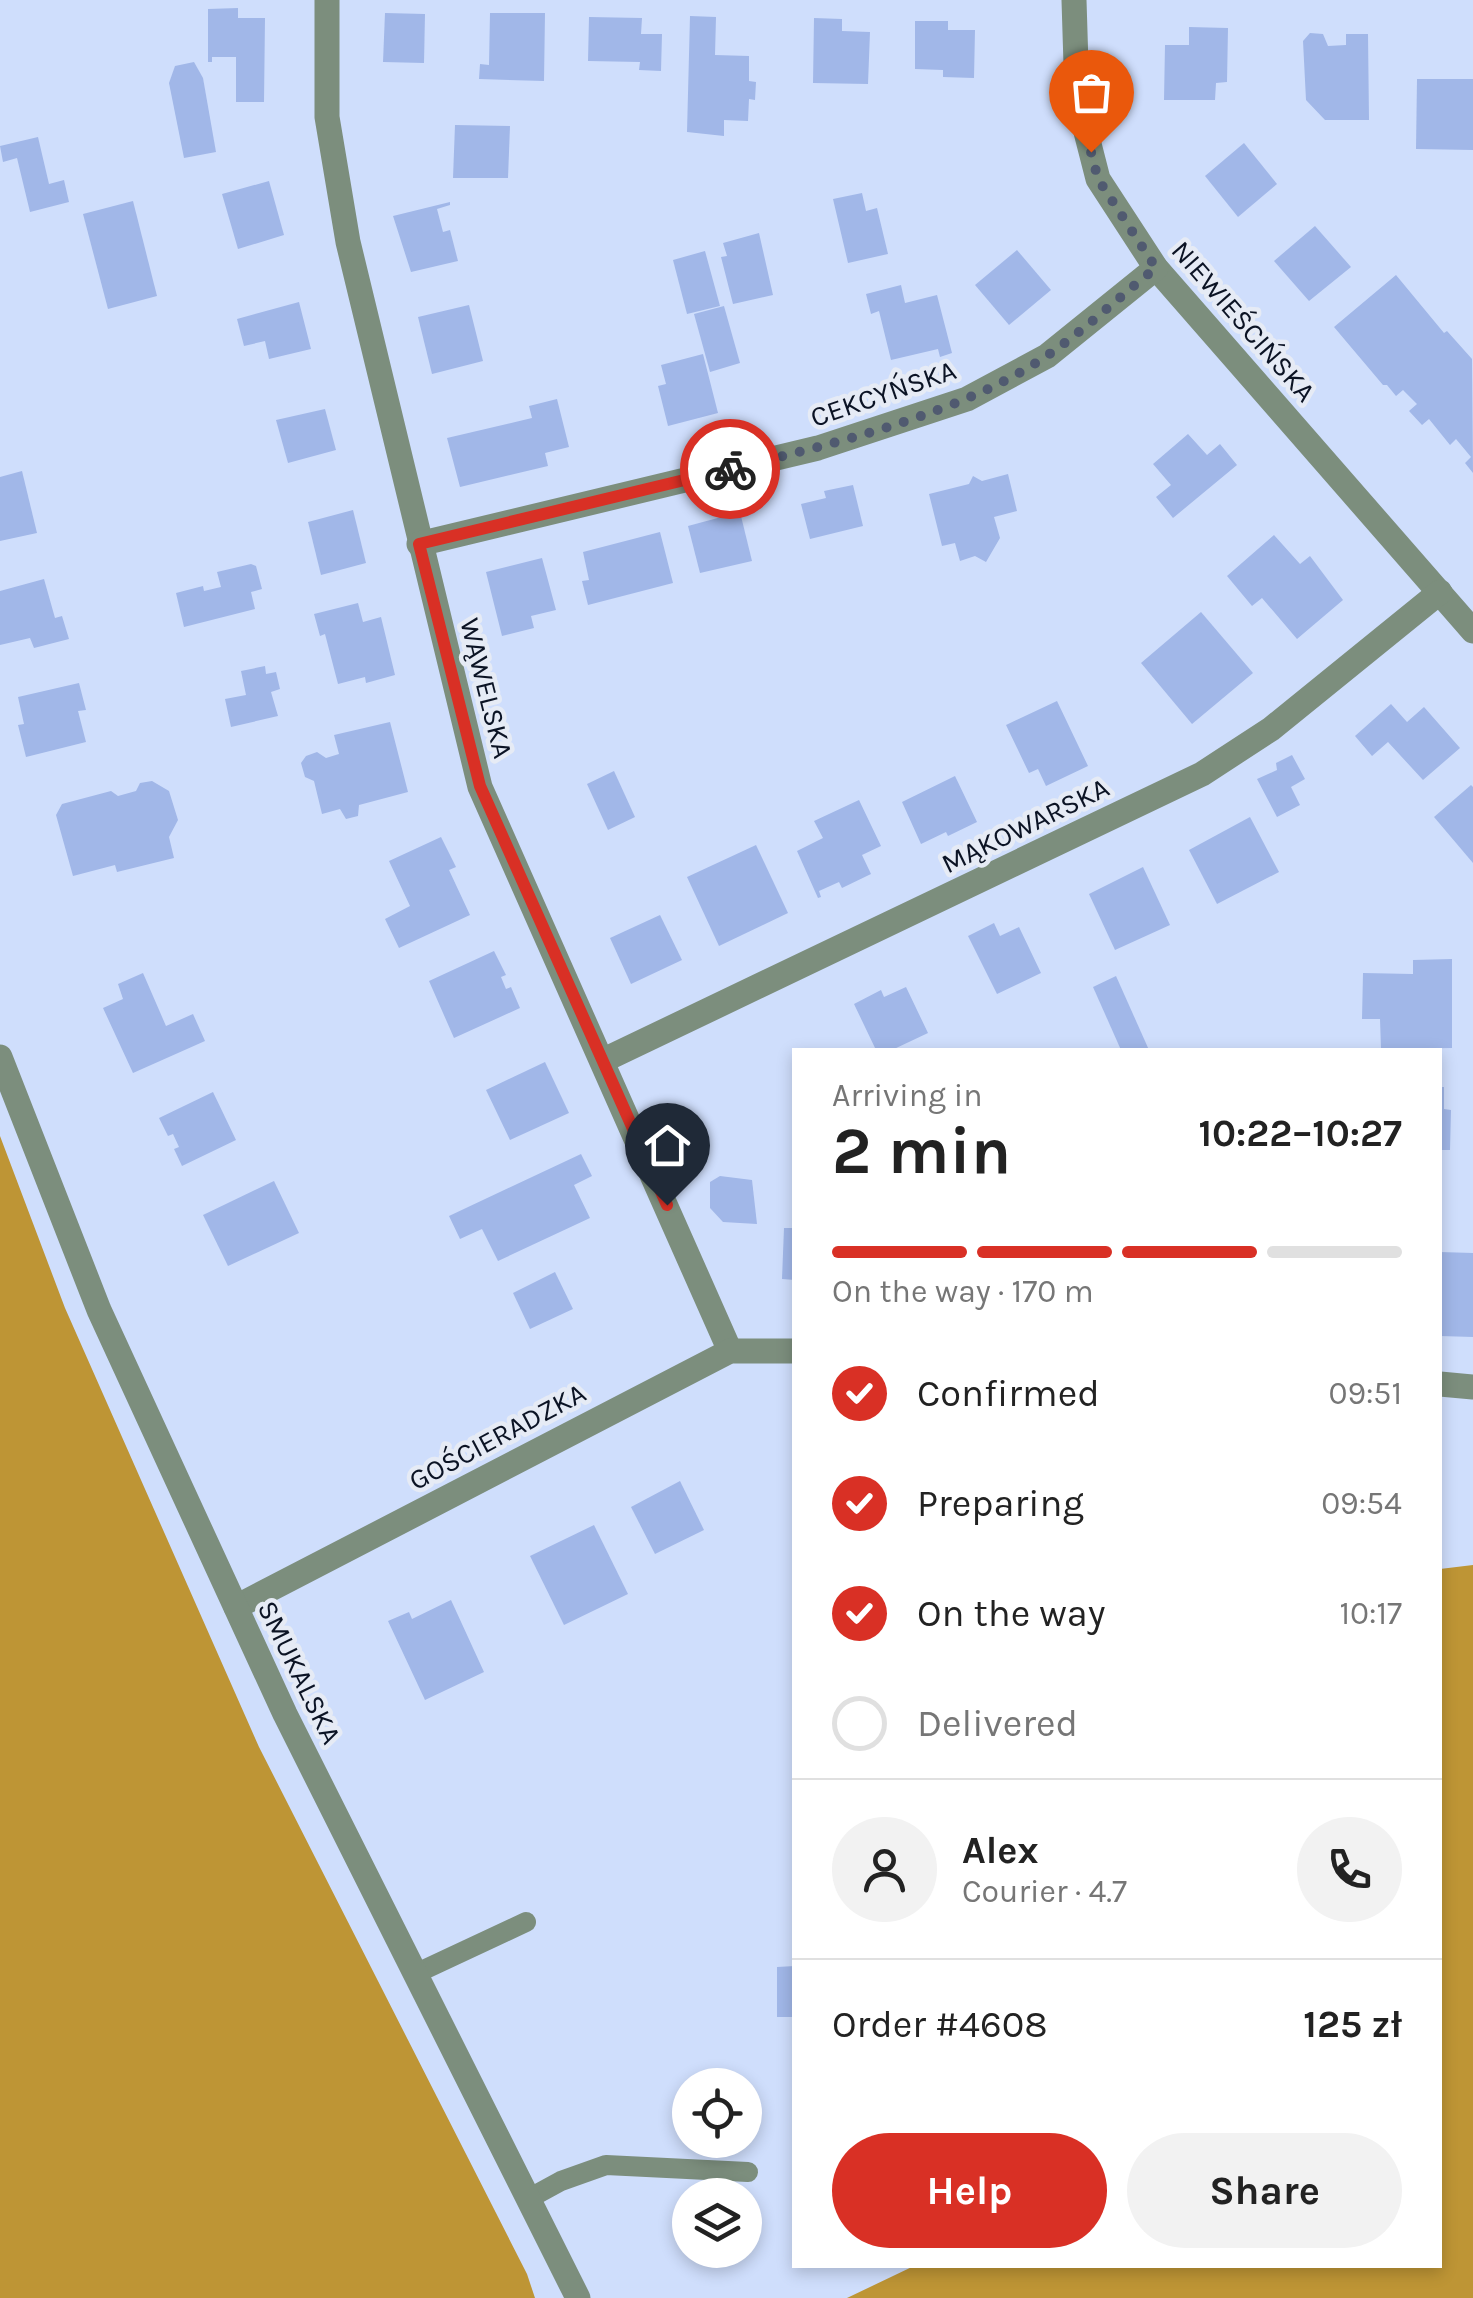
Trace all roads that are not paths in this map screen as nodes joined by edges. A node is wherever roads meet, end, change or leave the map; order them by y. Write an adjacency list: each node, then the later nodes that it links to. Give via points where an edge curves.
1 (327, 0): 4 (street, WĄWELSKA, via 327,117 348,242)
2 (1074, 0): 3 (street, NIEWIEŚCIŃSKA, via 1077,97 1098,179)
3 (1156, 268): 4 (street, CEKCYŃSKA, via 1047,356 967,398 818,448); 5 (street, NIEWIEŚCIŃSKA)
4 (419, 544): 8 (street, WĄWELSKA, via 480,786)
5 (1440, 592): 6 (street, NIEWIEŚCIŃSKA); 8 (street, MĄKOWARSKA, via 1271,729 1202,774)
6 (1473, 632)
7 (0, 1058): 13 (street, SMUKALSKA, via 99,1310)
8 (604, 1060): 9 (street, WĄWELSKA)
9 (730, 1350): 10 (street, GOŚCIERADZKA); 13 (street, GOŚCIERADZKA)
10 (792, 1351)
11 (1442, 1384): 12 (street)
12 (1473, 1386)
13 (236, 1607): 15 (street, SMUKALSKA)
14 (526, 1922): 15 (lane)
15 (417, 1974): 17 (street, SMUKALSKA)
16 (748, 2172): 17 (lane, via 606,2165)
17 (528, 2199): 18 (street, SMUKALSKA)
18 (578, 2298)

